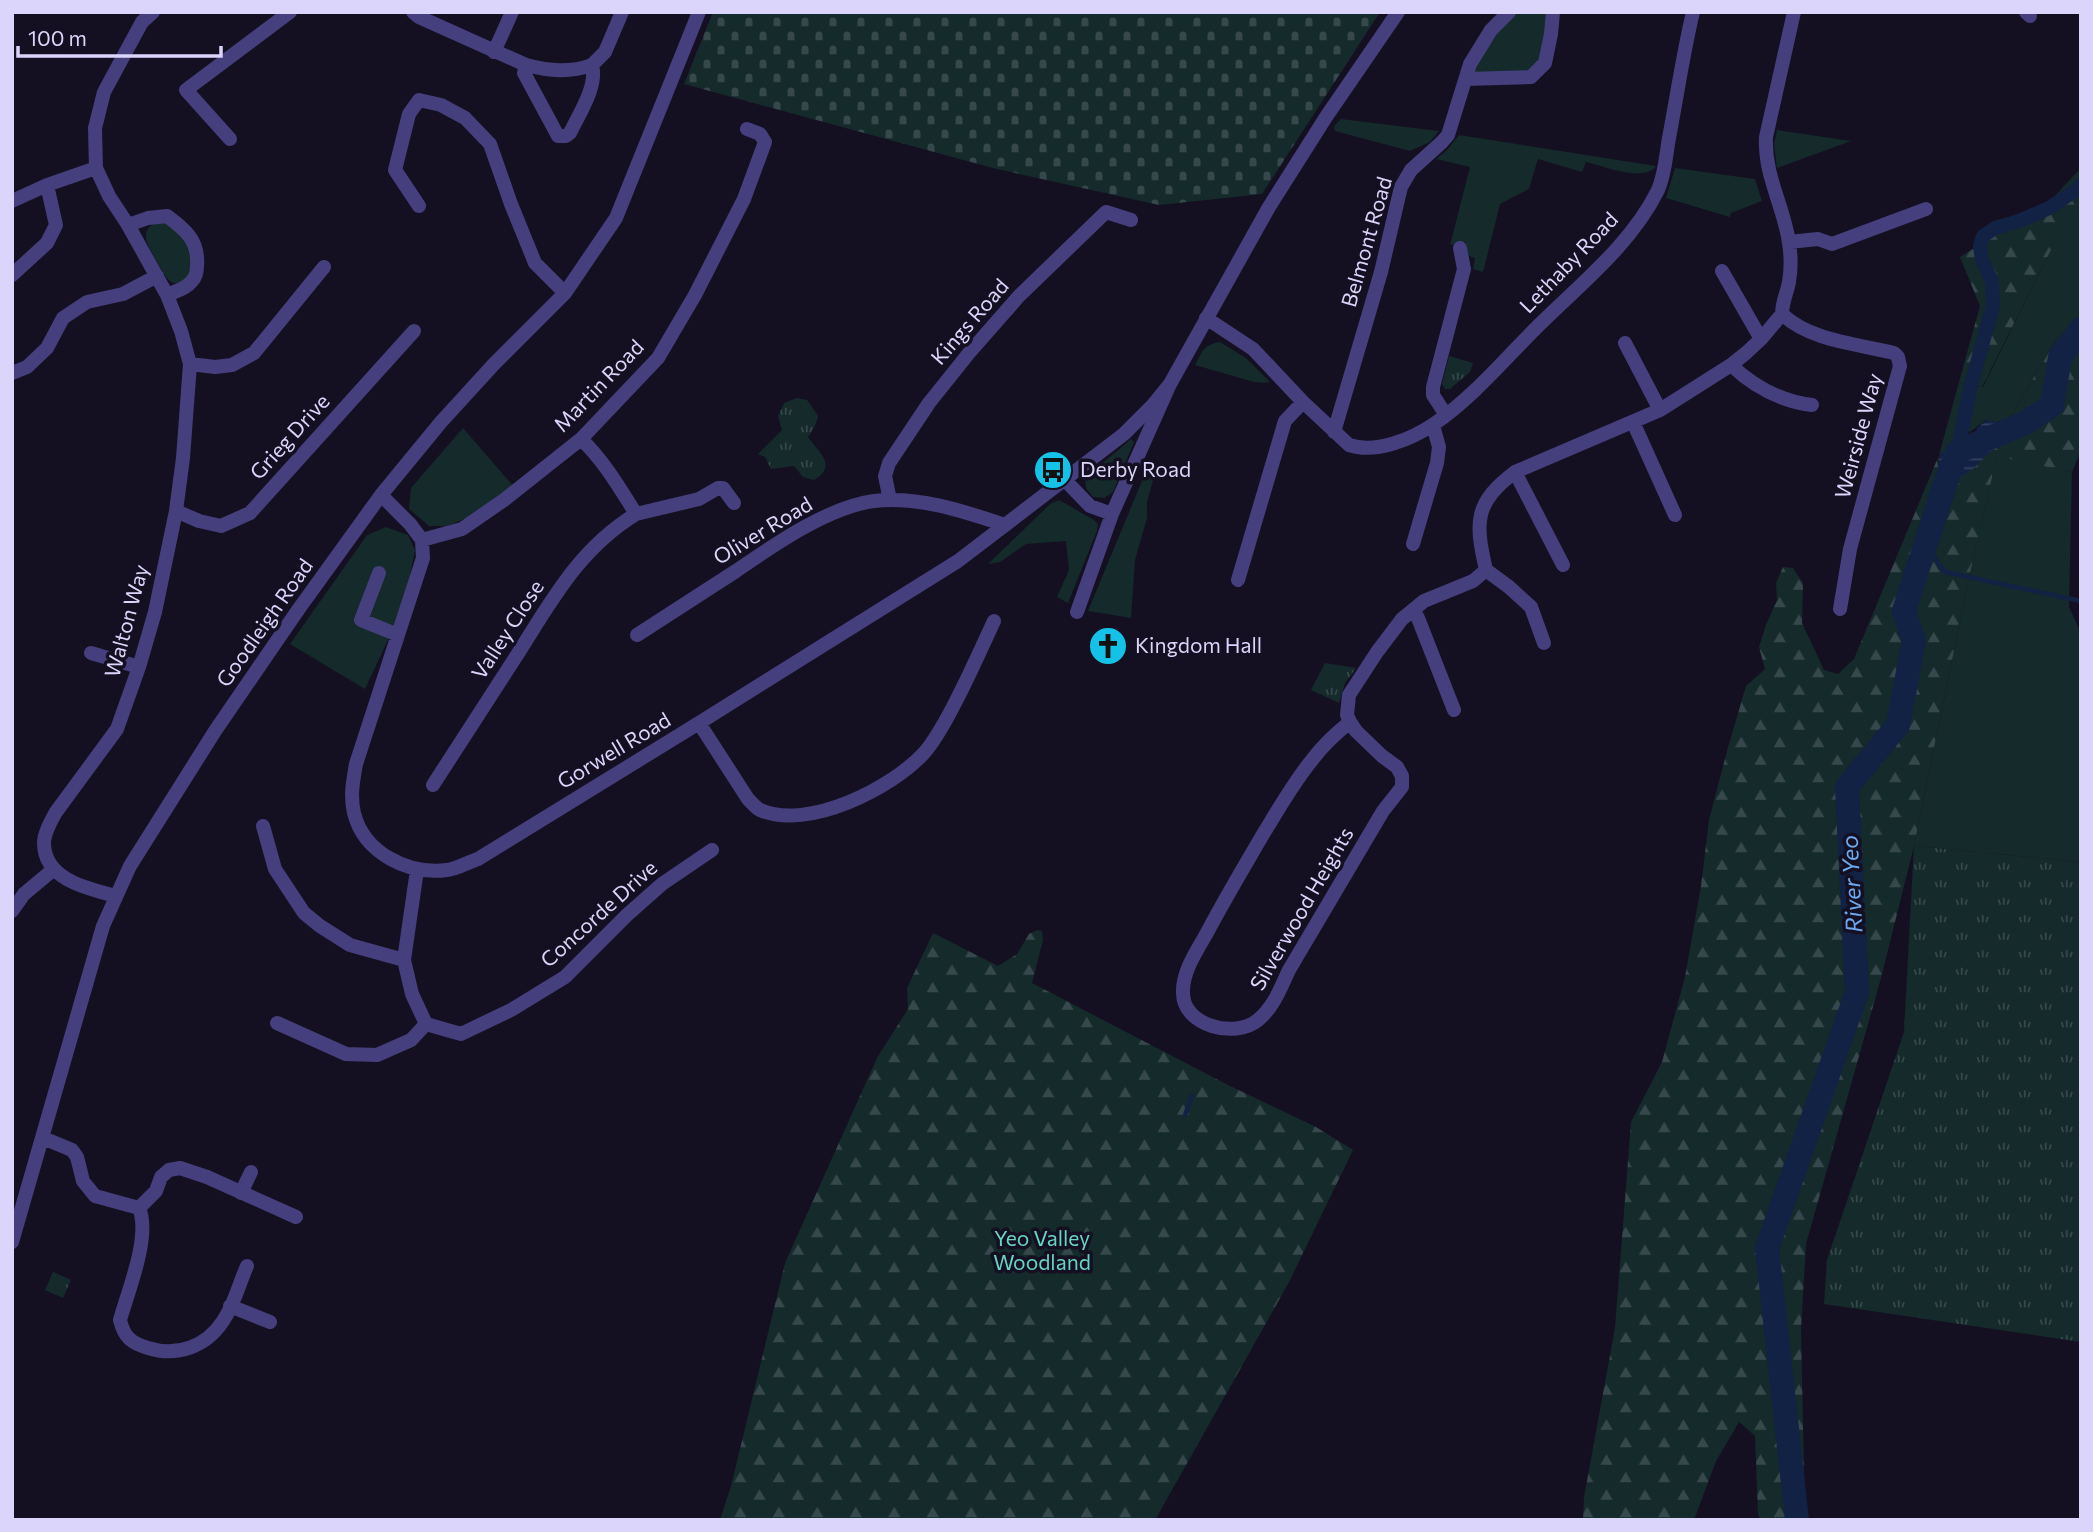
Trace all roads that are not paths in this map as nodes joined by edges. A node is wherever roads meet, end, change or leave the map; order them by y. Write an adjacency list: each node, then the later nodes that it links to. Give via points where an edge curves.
1 (153, 12): 18 (street, via 142,22 104,92 95,128)
2 (290, 12): 17 (street, via 186,90)
3 (413, 12): 12 (street)
4 (512, 12): 12 (street)
5 (622, 12): 14 (street, via 605,52)
6 (699, 12): 31 (street, Goodleigh Road, via 616,218)
7 (1398, 12): 34 (street, via 1326,117)
8 (1509, 12): 15 (street, Belmont Road, via 1470,64)
9 (1553, 12): 15 (street, via 1545,63 1531,77)
10 (1693, 12): 45 (street, Lethaby Road, via 1661,180 1648,206 1613,253)
11 (1794, 12): 25 (street, via 1765,153)
12 (494, 52): 13 (street)
13 (526, 65): 14 (street, via 550,71); 14 (street, via 524,73 558,136 566,136 587,96 595,74)
14 (593, 65)
15 (1466, 79): 48 (street, Belmont Road, via 1448,135 1410,170 1401,187)
16 (747, 129): 49 (street, Martin Road, via 760,134 765,142 744,199 695,295 658,358)
17 (230, 139)
18 (96, 168): 19 (street); 24 (street, Walton Way)
19 (47, 186): 20 (street); 29 (street, via 56,225 47,243)
20 (12, 201)
21 (419, 206): 31 (street, via 395,170 409,114 419,100 465,118 491,144 534,263)
22 (1926, 209): 25 (street, via 1832,244 1818,239)
23 (1131, 220): 53 (street, Kings Road, via 1106,212 1019,296 969,353 895,451 885,477)
24 (128, 225): 30 (street, Walton Way); 32 (street, via 167,216 186,230 198,252 197,272 184,288)
25 (1789, 242): 33 (street, via 1789,280)
26 (1460, 248): 45 (street, via 1464,269 1433,387)
27 (324, 267): 38 (street, via 254,353 232,365)
28 (1722, 271): 36 (street)
29 (12, 275)
30 (157, 276): 32 (street, Walton Way); 40 (street, via 123,294 88,302 63,318 47,348 27,367)
31 (565, 293): 52 (street, Goodleigh Road, via 468,393)
32 (167, 295): 38 (street, Walton Way)
33 (1782, 314): 36 (street); 66 (street, Weirside Way, via 1825,337 1894,354 1900,366 1850,549)
34 (1206, 318): 41 (street); 42 (street, Lethaby Road, via 1252,349)
35 (414, 331): 55 (street, Grieg Drive, via 250,513 221,526)
36 (1761, 339): 39 (street)
37 (1625, 343): 44 (street)
38 (190, 364): 55 (street, Walton Way)
39 (1731, 365): 43 (street, via 1763,390); 44 (street)
40 (12, 373)
41 (1170, 384): 51 (street, Gorwell Road, via 1136,422); 57 (street)
42 (1303, 402): 48 (street, Lethaby Road); 65 (street, via 1284,421)
43 (1812, 405)
44 (1660, 410): 46 (street)
45 (1446, 415): 47 (street, Lethaby Road)
46 (1633, 422): 50 (street); 58 (street)
47 (1433, 425): 48 (street, Lethaby Road, via 1405,439 1367,448 1349,445); 61 (street, via 1439,447 1437,463)
48 (1334, 432)
49 (581, 439): 56 (street, via 610,472); 60 (street, Martin Road, via 462,529)
50 (1515, 472): 62 (street); 63 (street, via 1496,486 1481,512 1478,534)
51 (1065, 480): 57 (street, via 1090,506); 59 (street, Gorwell Road)
52 (381, 495): 60 (street); 83 (street, Goodleigh Road, via 205,746 130,866)
53 (890, 500): 59 (street, Oliver Road, via 955,508); 71 (street, Oliver Road, via 839,510 787,537)
54 (734, 503): 56 (street, Valley Close, via 718,488 699,499)
55 (176, 511): 74 (street, Walton Way)
56 (636, 514): 78 (street, Valley Close, via 599,541 568,575)
57 (1112, 514): 68 (street)
58 (1675, 515)
59 (1005, 525): 77 (street, Gorwell Road, via 958,561)
60 (422, 540): 70 (street, Gorwell Road, via 423,558)
61 (1413, 544)
62 (1563, 565)
63 (1486, 570): 67 (street); 72 (street, via 1531,607)
64 (379, 573): 70 (street, via 361,620)
65 (1238, 580)
66 (1840, 609)
67 (1413, 610): 75 (street); 76 (street, via 1352,689 1347,704)
68 (1077, 612)
69 (994, 621): 77 (street, via 940,732 925,752 848,803 795,816 758,809)
70 (398, 635): 82 (street, Gorwell Road, via 351,790 362,832 395,863)
71 (637, 635)
72 (1544, 643)
73 (91, 653): 74 (street)
74 (139, 667): 81 (street, Walton Way, via 117,729 49,827 44,844)
75 (1454, 710)
76 (1350, 722): 76 (street, Silverwood Heights, via 1397,767 1402,787 1383,811 1261,1018 1240,1027 1208,1025 1194,1017 1183,1002 1188,968 1299,775)
77 (699, 723): 82 (street, Gorwell Road, via 478,859 450,870)
78 (433, 785)
79 (263, 826): 85 (street, via 275,869 304,913 350,945)
80 (712, 850): 87 (street, Concorde Drive, via 662,884 565,977 511,1010 461,1034)
81 (54, 869): 83 (street, via 72,883); 84 (street, via 24,894)
82 (417, 870): 85 (street)
83 (116, 897): 88 (street, Goodleigh Road, via 103,926)
84 (12, 911)
85 (404, 960): 87 (street)
86 (277, 1023): 87 (street, via 346,1054 377,1055 411,1040)
87 (426, 1024)
88 (43, 1138): 91 (street, via 72,1150 83,1181 95,1196); 93 (street, Goodleigh Road)
89 (251, 1172): 90 (street)
90 (241, 1193): 91 (street, via 180,1168 161,1177 156,1191); 92 (street)
91 (139, 1208): 95 (street, via 144,1233 120,1320 128,1339 160,1352 179,1352 217,1329)
92 (296, 1217)
93 (12, 1242)
94 (247, 1266): 95 (street)
95 (230, 1306): 96 (street)
96 (270, 1322)

